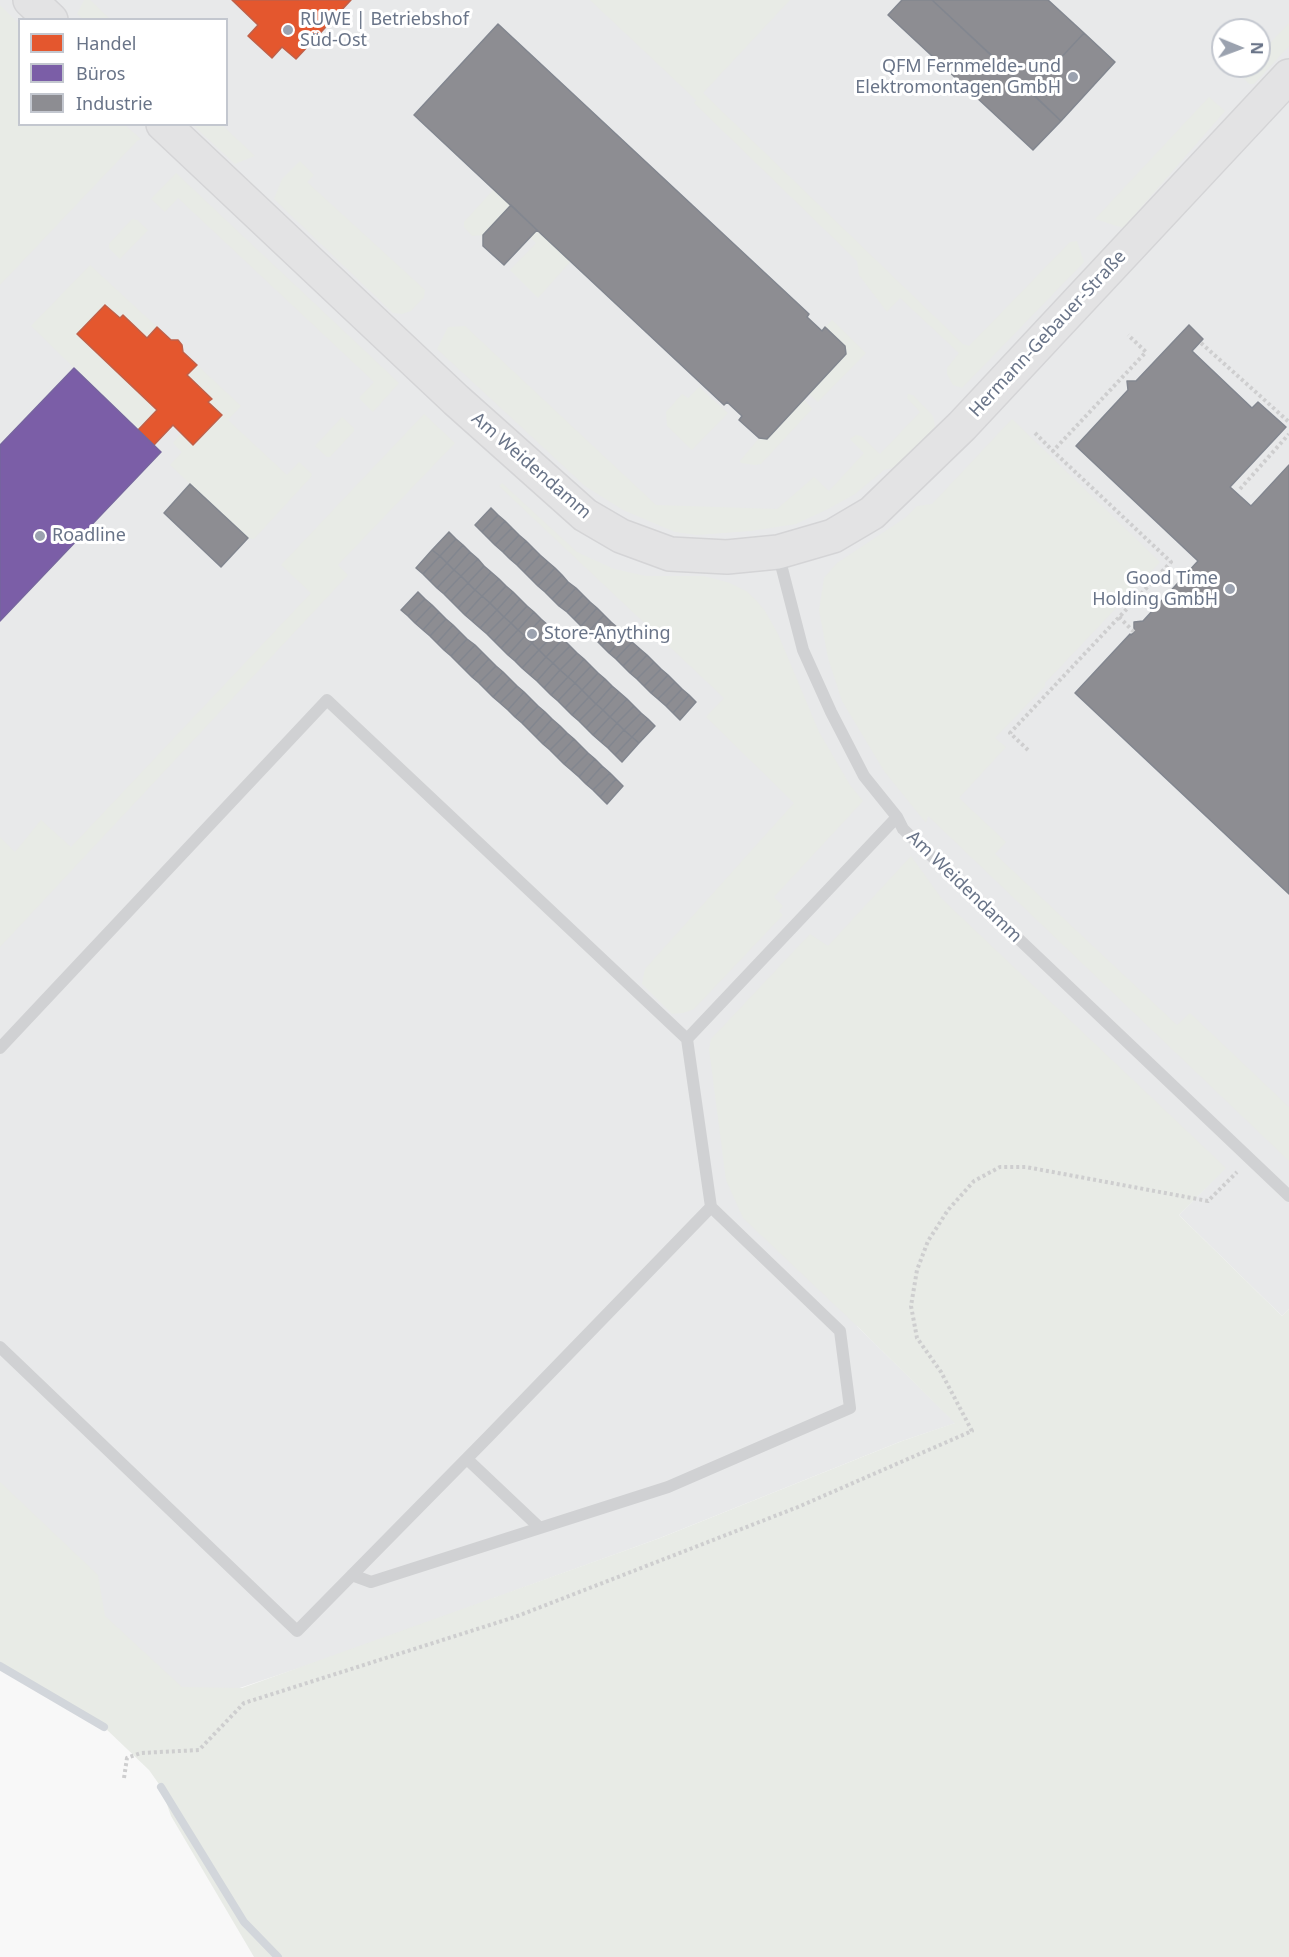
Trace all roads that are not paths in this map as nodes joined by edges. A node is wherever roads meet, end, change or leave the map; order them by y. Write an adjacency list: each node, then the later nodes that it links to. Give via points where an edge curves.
1 (30, 0): 2 (street)
2 (49, 18)
3 (1289, 76): 5 (street, Hermann-Gebauer-Straße, via 962,426 872,513 833,536)
4 (165, 126): 5 (street, Am Weidendamm, via 456,400 585,515 621,536 670,554 727,557)
5 (778, 552): 6 (lane, Am Weidendamm, via 803,650 864,776)
6 (897, 817): 7 (lane); 9 (lane, Am Weidendamm, via 903,829)
7 (687, 1039): 8 (lane, via 327,700); 10 (lane)
8 (0, 1048)
9 (1289, 1196)
10 (711, 1207): 12 (lane); 13 (lane, via 840,1331 850,1408 668,1487)
11 (0, 1347): 14 (lane, via 297,1631)
12 (467, 1459): 13 (lane); 14 (lane)
13 (540, 1528): 14 (lane, via 371,1582)
14 (352, 1575)

